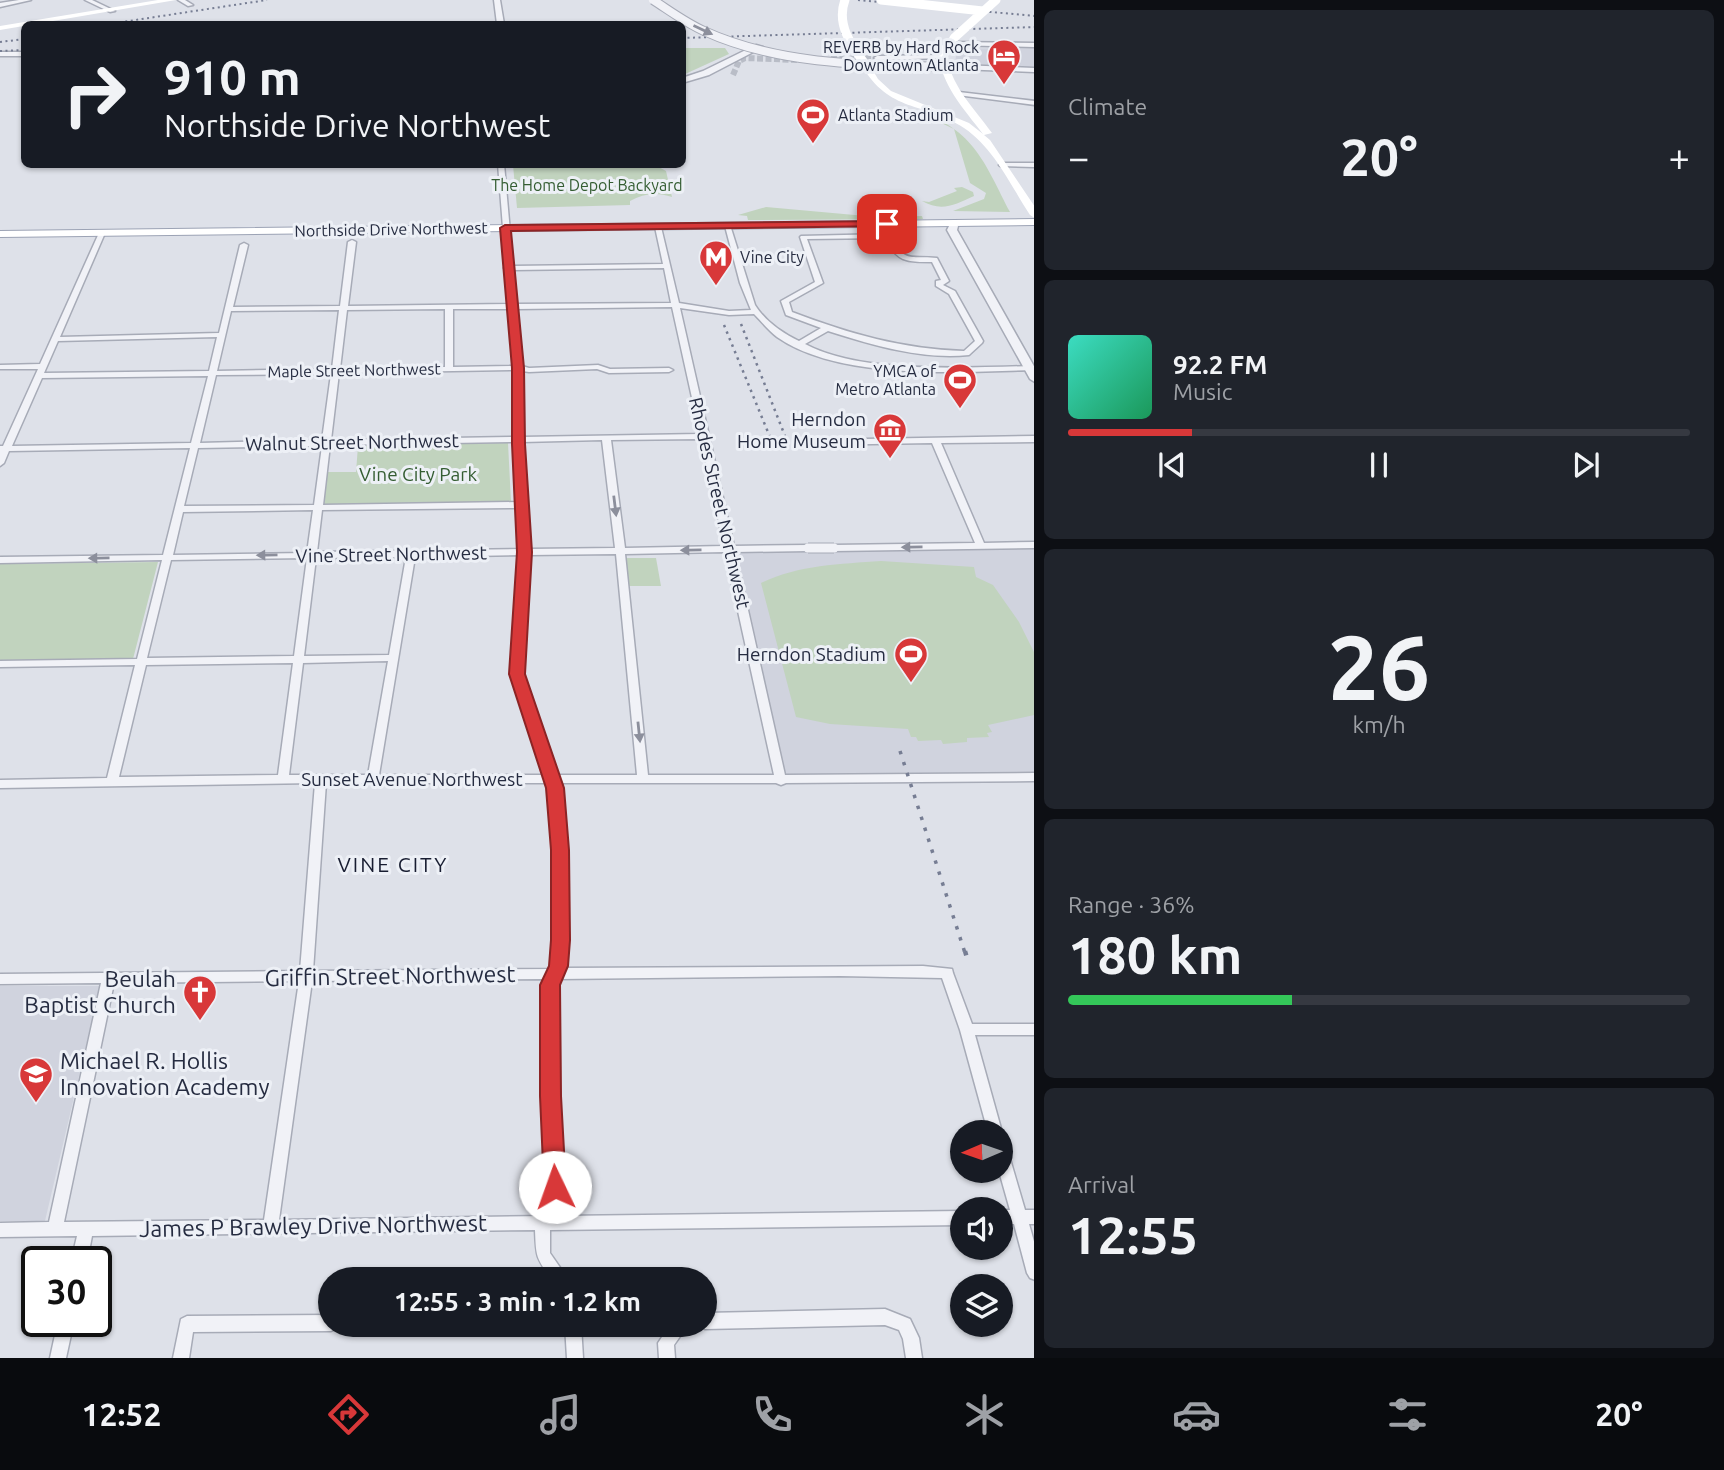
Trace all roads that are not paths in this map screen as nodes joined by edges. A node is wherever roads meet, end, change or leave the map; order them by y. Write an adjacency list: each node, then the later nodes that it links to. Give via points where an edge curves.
1 (28, 0): 10 (street)
2 (88, 0): 12 (street)
3 (172, 0): 12 (main road)
4 (181, 0): 11 (street)
5 (497, 0): 15 (street)
6 (653, 0): 20 (street, one-way to 20, bridge, via 708,33)
7 (845, 0): 25 (main road, bridge, via 841,23)
8 (881, 0): 13 (main road, bridge)
9 (996, 0): 13 (main road, bridge)
10 (0, 5)
11 (190, 5)
12 (112, 11): 14 (main road)
13 (983, 11): 18 (main road, bridge)
14 (51, 21)
15 (500, 21)
16 (21, 26): 17 (main road)
17 (0, 28)
18 (950, 41): 19 (street); 23 (main road)
19 (1034, 45)
20 (759, 47): 25 (street, bridge); 27 (street)
21 (0, 54): 22 (street)
22 (21, 54)
23 (942, 57): 24 (street); 28 (main road)
24 (877, 58)
25 (864, 64): 26 (street, bridge); 30 (main road, via 883,90)
26 (1034, 70)
27 (686, 80)
28 (959, 94): 29 (street); 30 (main road, via 955,98 962,113); 31 (main road, via 988,135)
29 (1034, 103)
30 (953, 119): 31 (main road)
31 (987, 142): 32 (main road)
32 (1002, 165): 33 (street); 35 (main road)
33 (1034, 165)
34 (501, 168): 40 (street)
35 (1034, 215)
36 (1034, 222): 37 (main road, Northside Drive Northwest)
37 (952, 225): 38 (main road, Northside Drive Northwest); 57 (street)
38 (728, 226): 39 (main road, Northside Drive Northwest); 52 (street)
39 (658, 227): 40 (main road, Northside Drive Northwest); 45 (street, Rhodes Street Northwest)
40 (505, 228): 41 (main road, Northside Drive Northwest); 46 (street)
41 (102, 233): 42 (main road, Northside Drive Northwest); 55 (street)
42 (0, 234)
43 (352, 242): 50 (street)
44 (244, 245): 51 (street)
45 (666, 266): 46 (street); 47 (street, Rhodes Street Northwest)
46 (508, 268): 49 (street)
47 (675, 305): 49 (street); 52 (street); 67 (street, Rhodes Street Northwest)
48 (449, 306): 49 (street); 50 (street); 61 (street)
49 (511, 306): 60 (street)
50 (343, 307): 51 (street); 62 (street)
51 (228, 309): 54 (street)
52 (756, 312): 56 (street, via 777,332)
53 (827, 328): 53 (street, via 786,309 785,301 819,283 803,237 887,236 895,254 904,260 934,260 944,281 940,286 952,293 979,341 966,353 902,350); 56 (street)
54 (223, 335): 55 (street); 64 (street)
55 (55, 339): 58 (street)
56 (800, 344): 57 (street, via 839,359 902,369)
57 (1032, 365): 66 (street)
58 (43, 366): 59 (street); 65 (street)
59 (0, 367)
60 (518, 368): 61 (street, Maple Street Northwest); 63 (street, Maple Street Northwest); 69 (street)
61 (449, 369): 62 (street, Maple Street Northwest)
62 (335, 370): 64 (street, Maple Street Northwest); 72 (street)
63 (669, 370)
64 (214, 372): 65 (street, Maple Street Northwest); 74 (street)
65 (38, 376): 75 (street)
66 (1034, 379)
67 (705, 436): 68 (street, Walnut Street Northwest); 82 (street, Rhodes Street Northwest)
68 (606, 438): 69 (street, Walnut Street Northwest); 83 (street, one-way to 83)
69 (518, 439): 72 (street, Walnut Street Northwest); 77 (street)
70 (1034, 439): 71 (street)
71 (934, 440): 73 (street); 81 (street)
72 (326, 442): 74 (street, Walnut Street Northwest); 78 (street)
73 (813, 442)
74 (196, 444): 75 (street, Walnut Street Northwest); 79 (street)
75 (3, 449): 76 (street)
76 (0, 463)
77 (522, 505): 78 (street); 84 (street)
78 (318, 508): 79 (street); 86 (street)
79 (180, 509): 87 (street)
80 (1034, 545): 81 (street, Vine Street Northwest)
81 (981, 546): 82 (street, Vine Street Northwest, one-way to 82, bridge)
82 (732, 549): 83 (street, Vine Street Northwest, one-way to 83); 100 (street, Rhodes Street Northwest)
83 (621, 551): 84 (street, Vine Street Northwest); 98 (street, one-way to 98)
84 (524, 552): 85 (street, Vine Street Northwest); 96 (street, via 517,674)
85 (411, 554): 86 (street, Vine Street Northwest); 89 (street)
86 (312, 555): 87 (street, Vine Street Northwest, one-way to 87); 90 (street)
87 (167, 557): 88 (street, Vine Street Northwest, one-way to 88); 91 (street)
88 (0, 561)
89 (394, 658): 90 (street); 95 (street)
90 (299, 659): 91 (street); 97 (street)
91 (141, 662): 92 (street); 99 (street)
92 (0, 664)
93 (1034, 777): 100 (street, Sunset Avenue Northwest)
94 (321, 779): 95 (street, Sunset Avenue Northwest); 97 (street, Sunset Avenue Northwest); 103 (street)
95 (373, 779): 96 (street, Sunset Avenue Northwest)
96 (552, 779): 98 (street, Sunset Avenue Northwest); 102 (street, via 562,901)
97 (283, 780): 99 (street, Sunset Avenue Northwest)
98 (643, 780): 100 (street, Sunset Avenue Northwest)
99 (112, 781): 101 (street, Sunset Avenue Northwest)
100 (781, 781)
101 (0, 784)
102 (555, 974): 103 (street, Griffin Street Northwest); 107 (street, Griffin Street Northwest, via 947,973); 112 (street, via 550,985)
103 (306, 977): 104 (street, Griffin Street Northwest); 113 (street)
104 (109, 978): 105 (street, Griffin Street Northwest); 115 (street)
105 (0, 979)
106 (1034, 1028): 107 (street)
107 (967, 1030): 108 (street)
108 (992, 1120)
109 (1013, 1182): 110 (street)
110 (1027, 1217): 119 (street)
111 (950, 1218): 112 (street, James P Brawley Drive Northwest)
112 (549, 1223): 113 (street, James P Brawley Drive Northwest); 118 (street, via 543,1255)
113 (271, 1226): 114 (street, James P Brawley Drive Northwest)
114 (86, 1228): 115 (street, James P Brawley Drive Northwest); 117 (street)
115 (55, 1229): 116 (street, James P Brawley Drive Northwest)
116 (0, 1230)
117 (82, 1246)
118 (552, 1267)
119 (1034, 1273)
120 (717, 1321): 129 (street, via 885,1317 904,1324)
121 (318, 1323): 126 (street, via 187,1324)
122 (63, 1337): 125 (street)
123 (574, 1337): 127 (street)
124 (671, 1337): 128 (street, via 666,1343)
125 (58, 1358)
126 (181, 1358)
127 (575, 1358)
128 (667, 1358)
129 (914, 1358)

